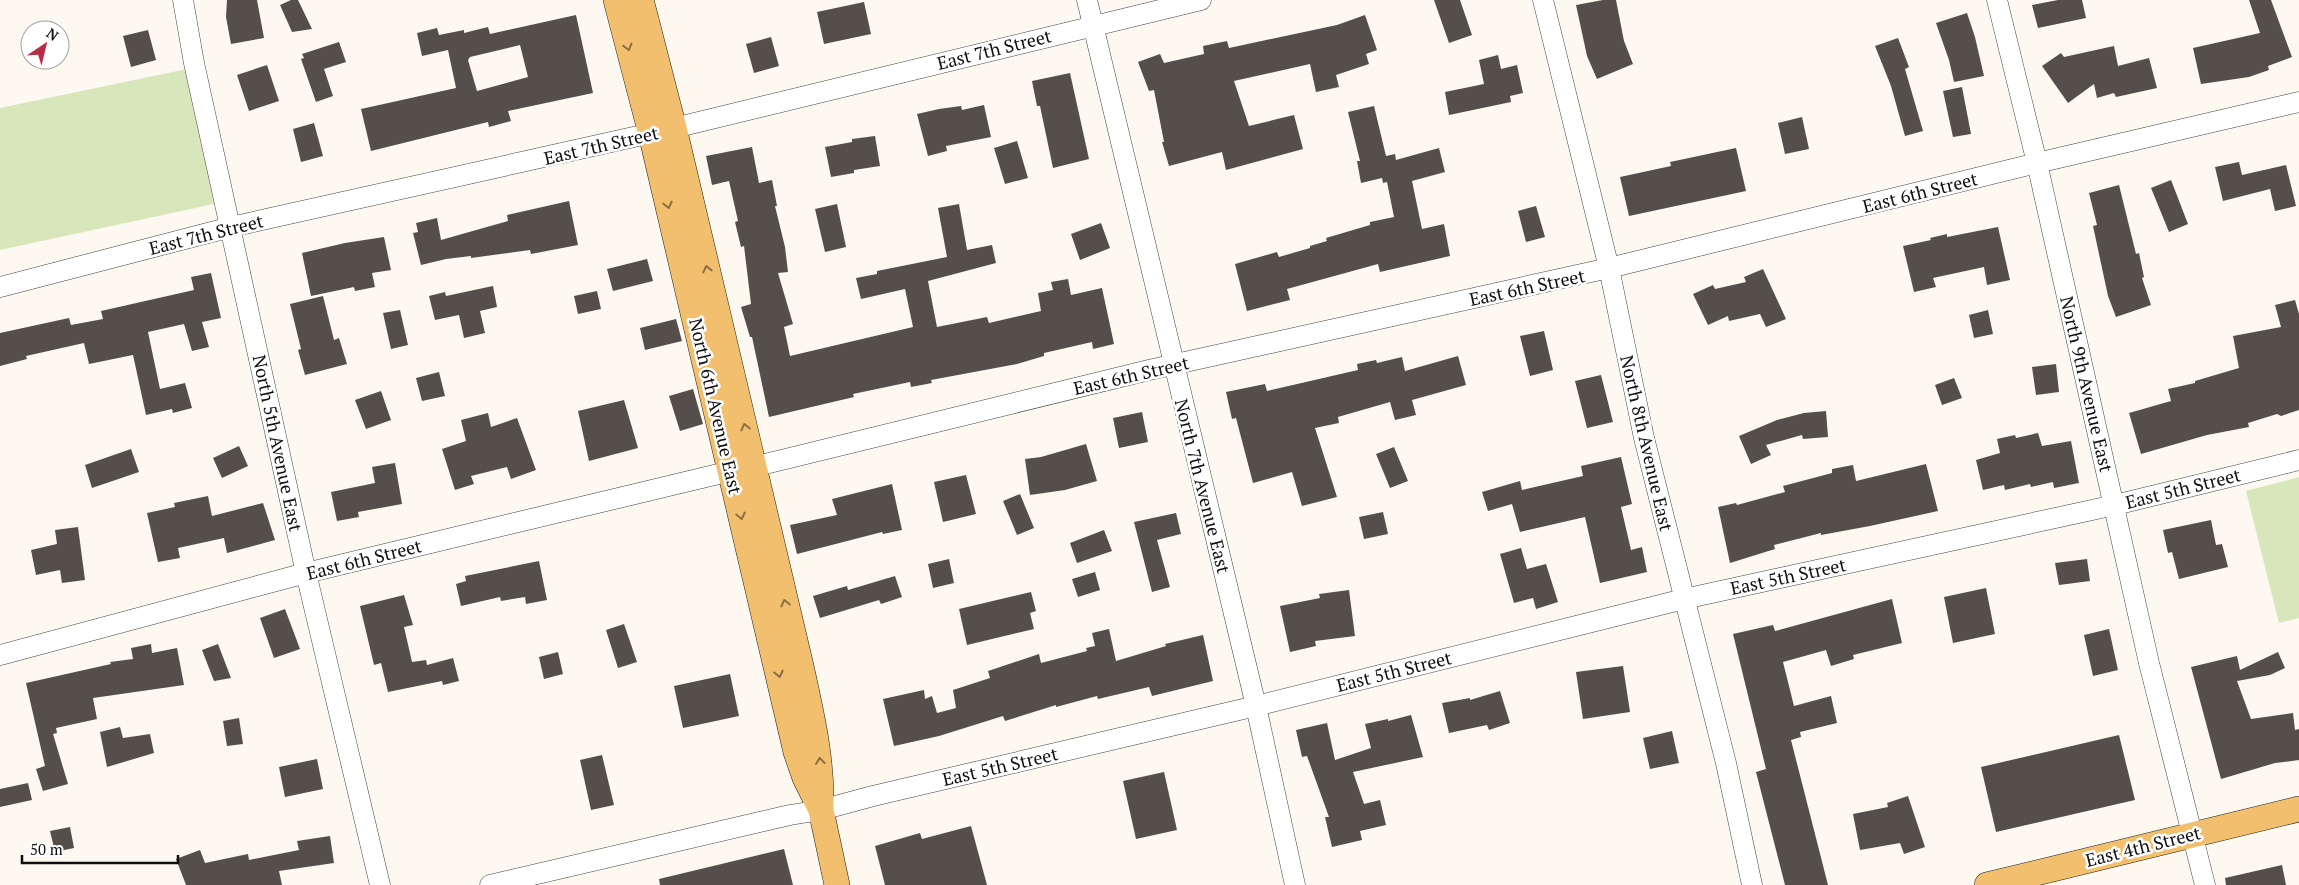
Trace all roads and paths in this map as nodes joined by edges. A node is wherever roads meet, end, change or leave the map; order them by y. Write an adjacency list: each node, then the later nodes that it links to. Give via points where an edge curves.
1 (183, 0): 12 (street, North 5th Avenue East)
2 (616, 0): 10 (main road, North 6th Avenue East, one-way to 10)
3 (641, 0): 10 (main road, North 6th Avenue East)
4 (1087, 0): 8 (street, North 7th Avenue East)
5 (1201, 0): 8 (street, East 7th Street)
6 (1543, 0): 13 (street, North 8th Avenue East)
7 (1997, 0): 11 (street, North 9th Avenue East)
8 (1092, 25): 10 (street, East 7th Street); 15 (street, North 7th Avenue East)
9 (2299, 102): 11 (street, East 6th Street)
10 (663, 131): 12 (street, East 7th Street); 17 (main road, North 6th Avenue East)
11 (2037, 163): 13 (street, East 6th Street); 18 (street, North 9th Avenue East)
12 (231, 227): 14 (street, East 7th Street); 19 (street, North 5th Avenue East)
13 (1609, 268): 15 (street, East 6th Street); 20 (street, North 8th Avenue East, via 1644,438)
14 (0, 287)
15 (1173, 365): 17 (street, East 6th Street); 22 (street, North 7th Avenue East)
16 (2299, 460): 18 (street, East 5th Street)
17 (742, 469): 19 (street, East 6th Street); 24 (main road, North 6th Avenue East, via 796,752)
18 (2114, 505): 20 (street, East 5th Street); 25 (street, North 9th Avenue East, via 2149,663)
19 (306, 573): 21 (street, East 6th Street); 26 (street, North 5th Avenue East)
20 (1684, 599): 22 (street, East 5th Street); 30 (street, North 8th Avenue East, via 1726,763)
21 (0, 655)
22 (1256, 706): 24 (street, East 5th Street); 29 (street, North 7th Avenue East)
23 (2299, 809): 25 (main road, East 4th Street)
24 (821, 810): 27 (street, East 5th Street); 28 (main road, North 6th Avenue East)
25 (2193, 833): 31 (main road, East 4th Street); 32 (street, North 9th Avenue East)
26 (380, 885)
27 (490, 885)
28 (837, 885)
29 (1295, 885)
30 (1752, 885)
31 (1987, 885)
32 (2206, 885)

